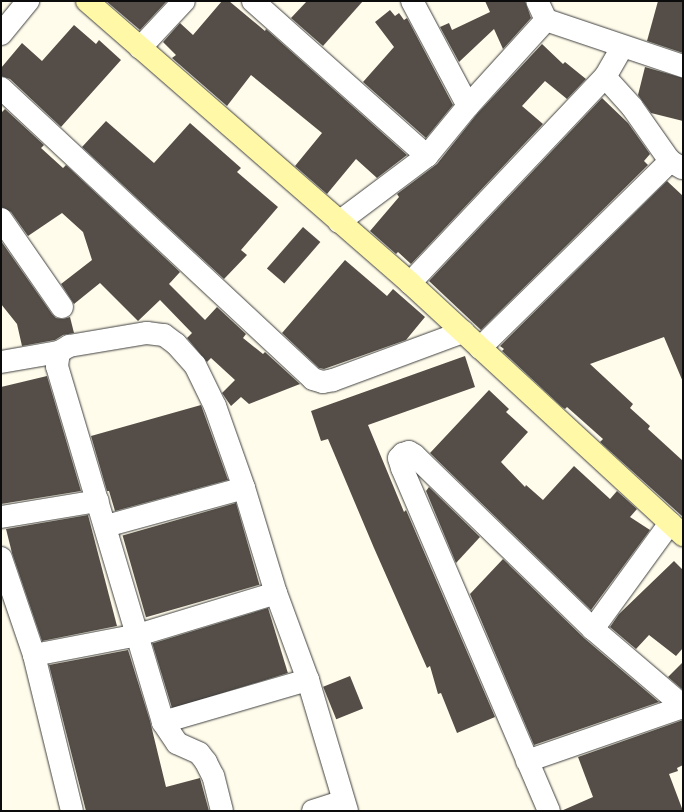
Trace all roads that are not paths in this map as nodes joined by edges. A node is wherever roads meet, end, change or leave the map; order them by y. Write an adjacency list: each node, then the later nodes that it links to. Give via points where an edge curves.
1 (28, 1): 7 (street)
2 (87, 1): 9 (street)
3 (184, 1): 9 (street)
4 (253, 1): 14 (street)
5 (412, 1): 13 (street)
6 (541, 11): 8 (street); 13 (street)
7 (1, 34)
8 (622, 47): 10 (street); 11 (street)
9 (140, 48): 17 (street)
10 (683, 66)
11 (605, 77): 15 (street, via 632,107); 18 (street)
12 (1, 88): 20 (street, via 313,379 323,382 333,380)
13 (468, 106): 14 (street)
14 (427, 156): 17 (street)
15 (676, 165): 21 (street)
16 (1, 219): 19 (street)
17 (339, 222): 18 (street)
18 (410, 283): 20 (street)
19 (62, 307)
20 (463, 332): 21 (street)
21 (480, 348): 28 (street)
22 (59, 352): 23 (street); 24 (street, via 69,346 147,333 164,335 176,344 195,366 207,388); 25 (street, via 56,366)
23 (1, 362)
24 (244, 488): 27 (street); 30 (street)
25 (98, 501): 26 (street); 27 (street)
26 (1, 517)
27 (106, 526): 32 (street)
28 (677, 529): 31 (street)
29 (1, 558): 33 (street)
30 (276, 592): 32 (street); 34 (street)
31 (593, 629): 35 (street); 37 (street, via 414,455 408,452 399,458)
32 (138, 635): 33 (street); 36 (street)
33 (34, 655): 39 (street)
34 (308, 680): 36 (street); 38 (street)
35 (683, 706): 37 (street)
36 (163, 722): 40 (street, via 177,743 199,753 206,762 213,776)
37 (527, 761): 42 (street)
38 (345, 806): 41 (street)
39 (72, 811)
40 (222, 811)
41 (313, 811)
42 (549, 811)

